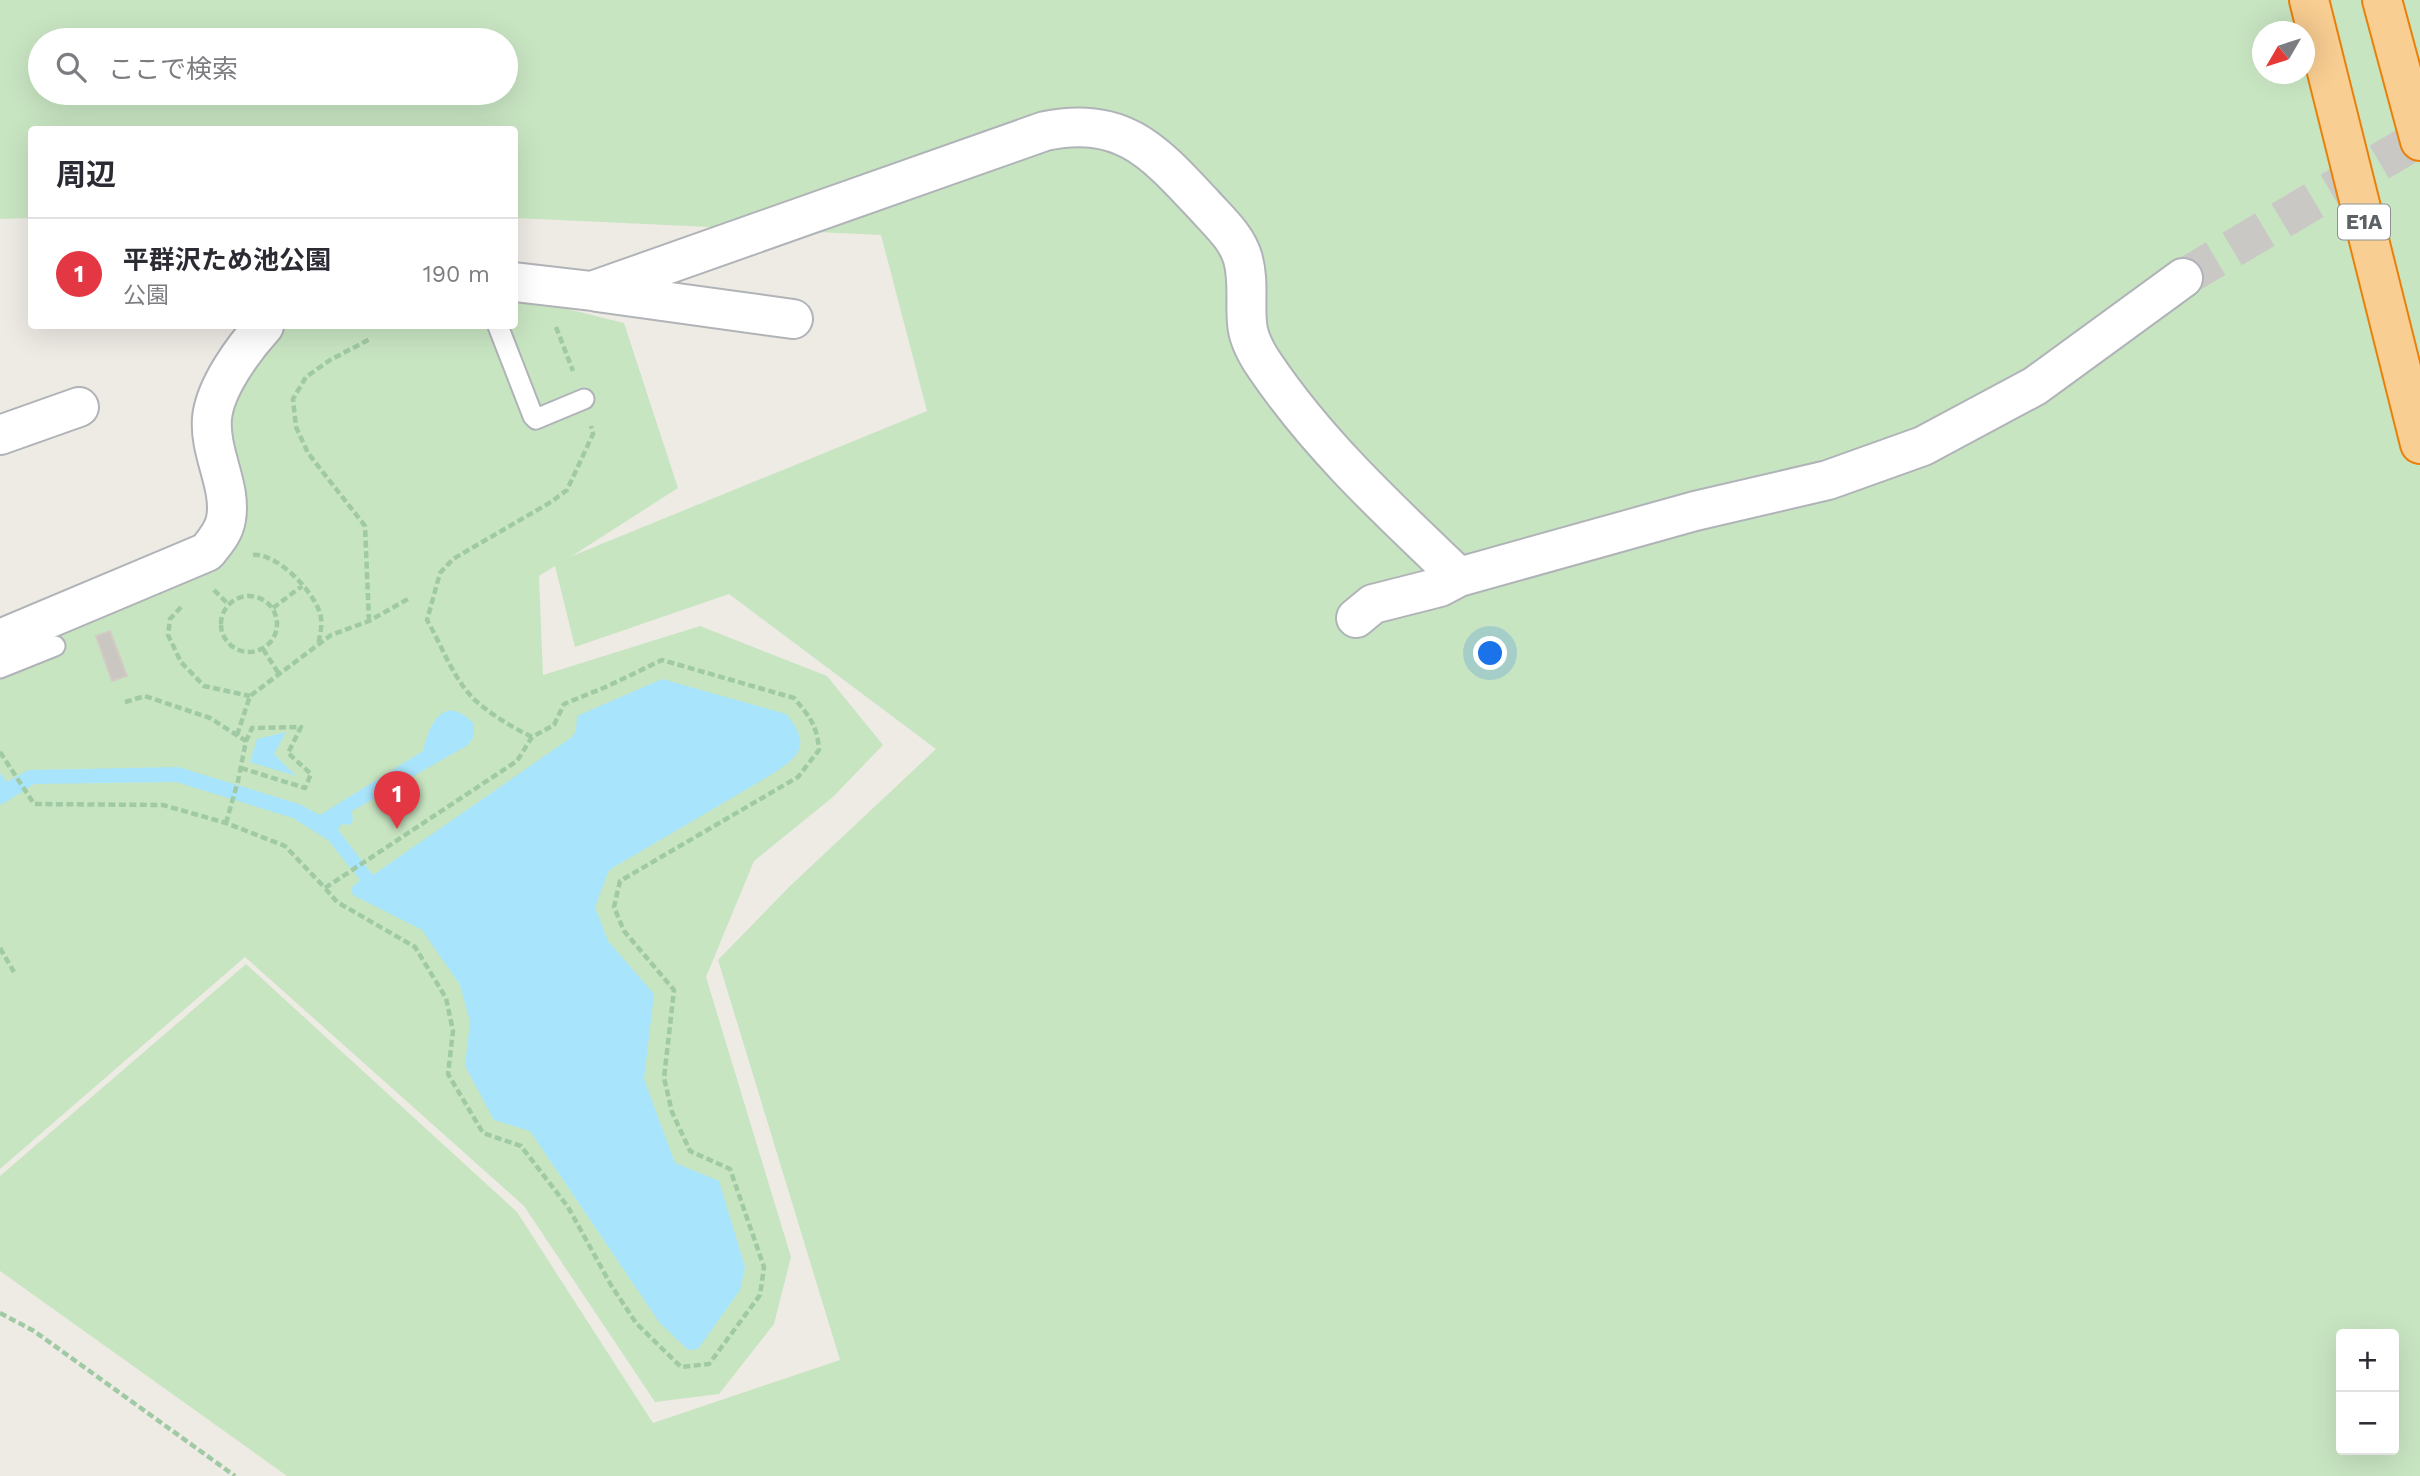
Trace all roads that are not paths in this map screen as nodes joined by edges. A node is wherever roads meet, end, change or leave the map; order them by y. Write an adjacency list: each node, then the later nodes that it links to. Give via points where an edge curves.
1 (2309, 0): 13 (highway, E1A)
2 (2382, 0): 3 (highway)
3 (2420, 141)
4 (2183, 278): 14 (street, via 2035,386 1923,446 1828,480 1695,511)
5 (527, 283): 6 (street)
6 (592, 291): 7 (street); 14 (street, via 1045,131 1085,127 1115,132 1162,161 1233,237 1243,257 1252,345 1266,368 1363,485)
7 (793, 319)
8 (262, 329): 16 (street, via 228,376 212,417 226,520 207,552)
9 (499, 329): 10 (lane, via 536,419)
10 (584, 399)
11 (79, 407): 12 (street)
12 (0, 435)
13 (2420, 444)
14 (1459, 577): 15 (street, via 1440,587 1373,604)
15 (1356, 618)
16 (0, 639)
17 (55, 646): 18 (lane)
18 (0, 668)

